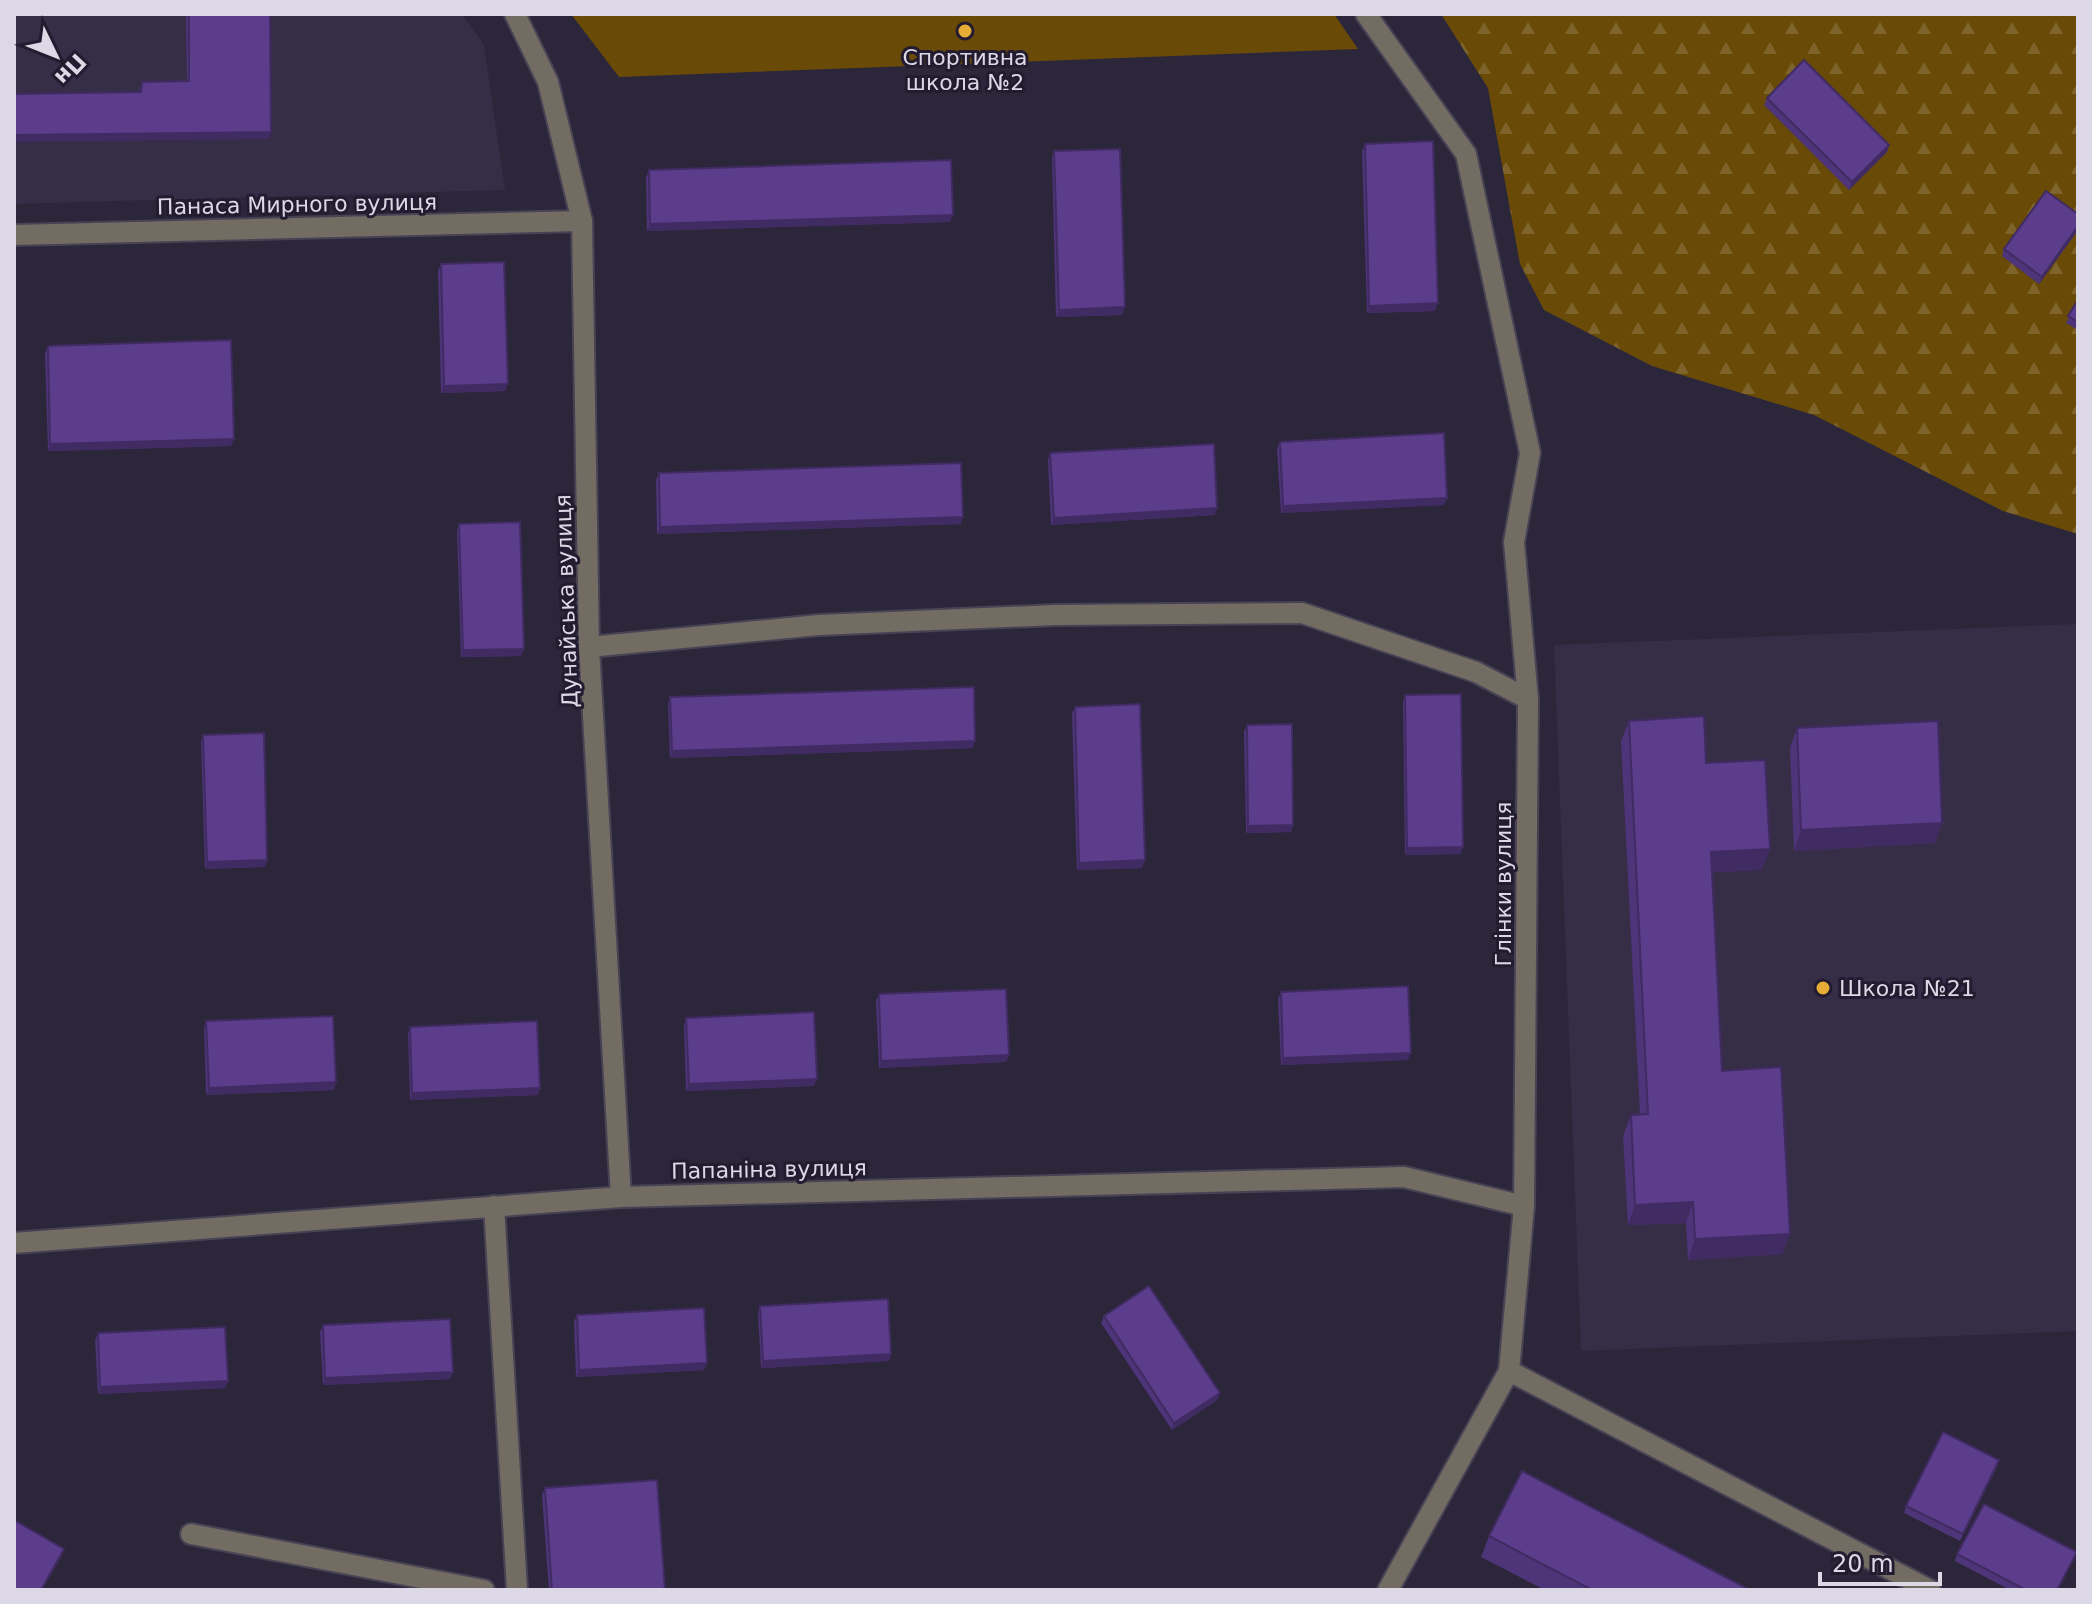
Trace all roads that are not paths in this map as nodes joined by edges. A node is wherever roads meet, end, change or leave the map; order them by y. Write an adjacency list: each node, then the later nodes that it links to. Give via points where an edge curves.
1 (515, 14): 3 (street, Дунайська вулиця, via 548,82)
2 (1366, 14): 6 (street, Глінки вулиця, via 1466,154 1530,453 1514,542)
3 (582, 221): 4 (street, Панаса Мирного вулиця); 5 (street, Дунайська вулиця)
4 (14, 235)
5 (589, 647): 6 (street, via 819,625 1055,615 1302,613 1476,672); 7 (street, Дунайська вулиця)
6 (1528, 699): 9 (street, Глінки вулиця)
7 (621, 1197): 8 (street, Папаніна вулиця); 9 (street, Папаніна вулиця, via 1404,1177)
8 (494, 1206): 10 (street, Папаніна вулиця); 14 (street)
9 (1524, 1206): 11 (street, Глінки вулиця)
10 (14, 1243)
11 (1509, 1371): 15 (street, Глінки вулиця); 16 (street)
12 (191, 1534): 13 (street)
13 (484, 1590)
14 (517, 1590)
15 (1388, 1590)
16 (1930, 1590)

